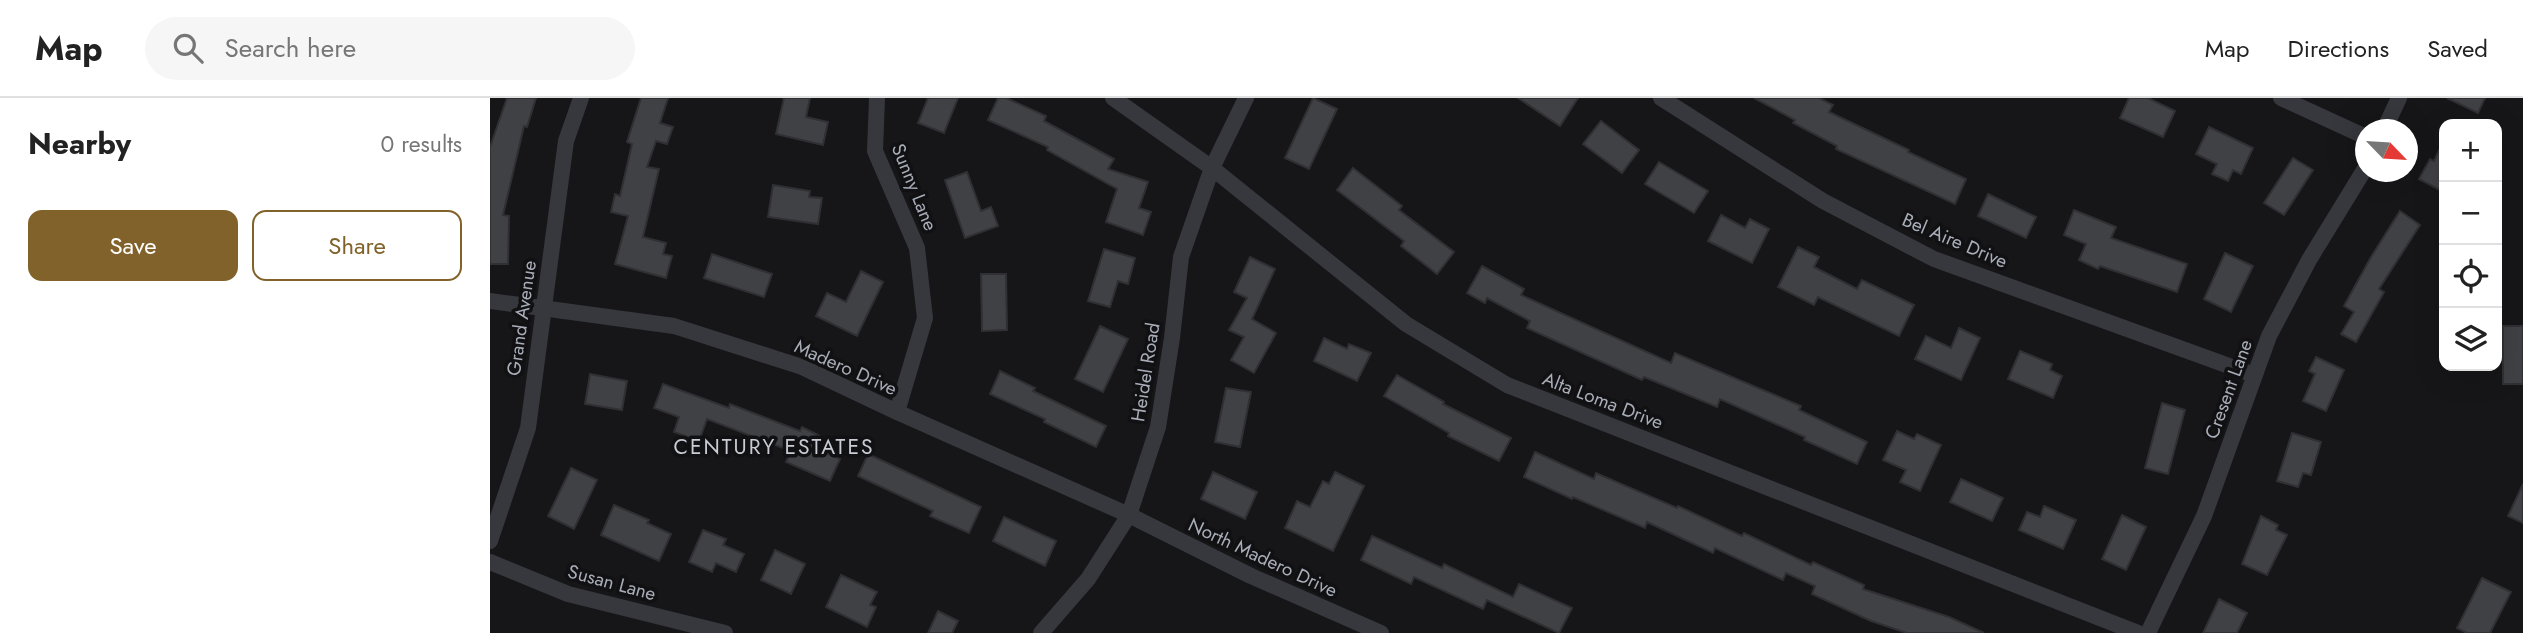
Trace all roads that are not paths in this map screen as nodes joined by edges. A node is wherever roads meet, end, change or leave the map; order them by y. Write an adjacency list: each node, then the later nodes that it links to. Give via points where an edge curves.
1 (581, 98): 13 (street, Grand Avenue, via 566,141)
2 (877, 98): 15 (street, Sunny Lane, via 875,151 917,248 925,318)
3 (1113, 98): 10 (street, Alta Loma Drive)
4 (1247, 98): 10 (street, Heidel Road)
5 (1661, 98): 14 (street, Bel Aire Drive, via 1823,201 1934,259)
6 (2281, 98): 9 (street)
7 (2399, 98): 8 (street)
8 (2389, 119)
9 (2355, 132)
10 (1212, 168): 16 (street, Heidel Road, via 1181,257 1158,428); 22 (street, Alta Loma Drive, via 1406,324 1507,385)
11 (2356, 182): 14 (street, Cresent Lane, via 2288,298)
12 (490, 301): 13 (street, Madero Drive)
13 (544, 307): 15 (street, Madero Drive, via 674,326 802,367); 17 (street, Grand Avenue, via 528,428)
14 (2254, 375): 23 (street, Cresent Lane, via 2204,516)
15 (897, 412): 16 (street, Madero Drive)
16 (1129, 515): 20 (street, Heidel Road, via 1088,579); 21 (street, North Madero Drive, via 1251,576)
17 (490, 541)
18 (490, 562): 19 (street, Susan Lane, via 568,594)
19 (726, 633)
20 (1041, 633)
21 (1381, 633)
22 (2138, 633)
23 (2148, 633)

